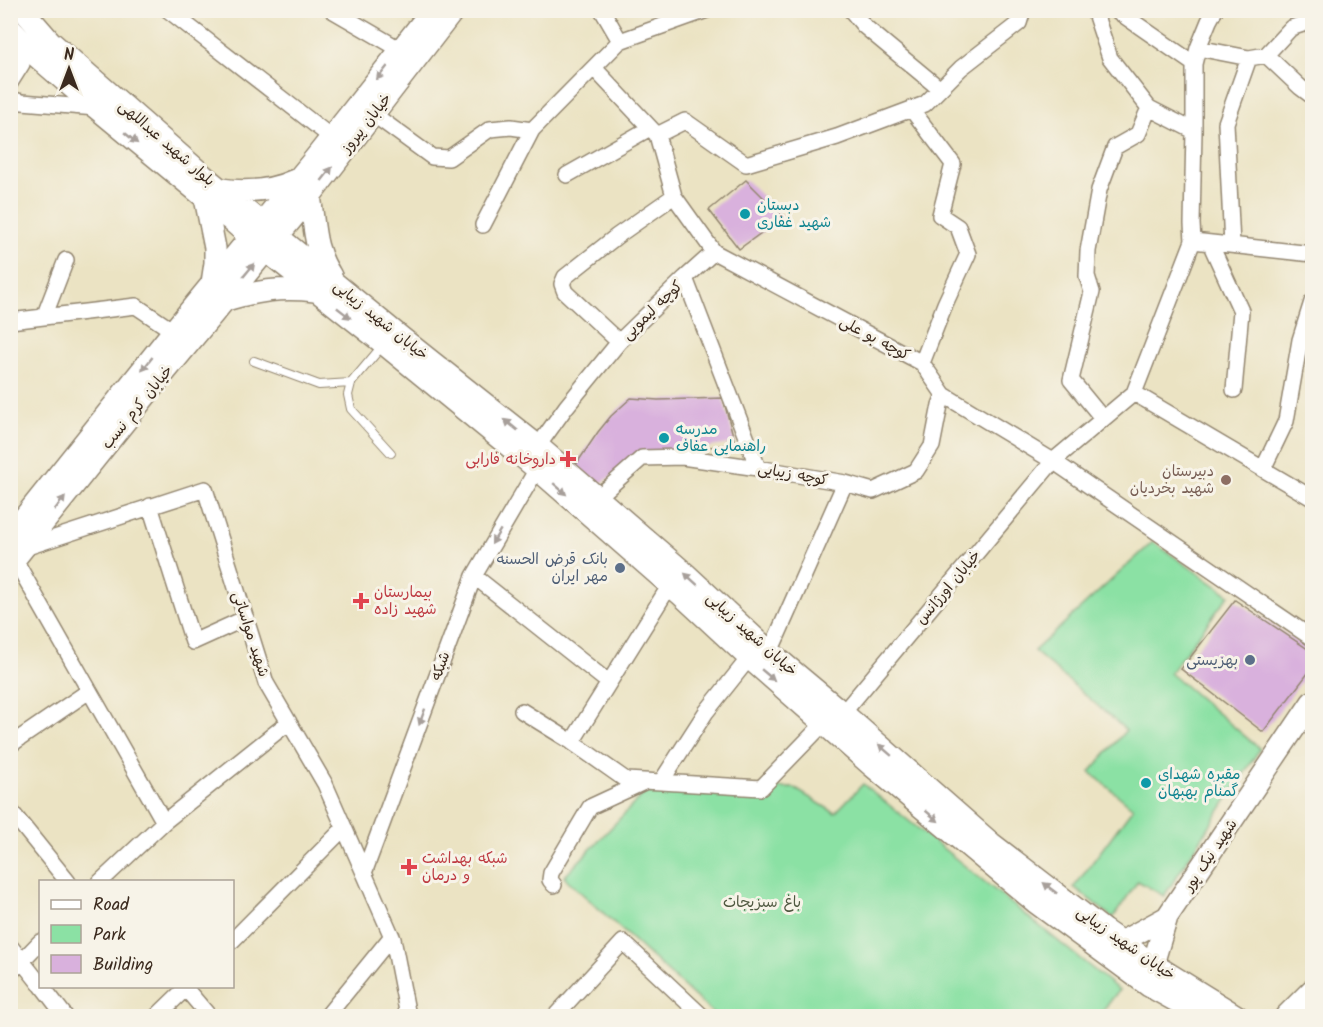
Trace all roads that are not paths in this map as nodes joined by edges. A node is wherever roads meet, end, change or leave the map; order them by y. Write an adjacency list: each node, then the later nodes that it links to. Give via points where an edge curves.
1 (23, 10): 37 (main road, بلوار شهید عبداللهی, via 50,41)
2 (168, 10): 33 (street)
3 (332, 10): 17 (street)
4 (432, 10): 17 (main road, خیابان پیروز)
5 (454, 10): 29 (main road, خیابان پیروز)
6 (602, 10): 15 (street)
7 (707, 10): 15 (street)
8 (851, 10): 23 (street, via 864,26)
9 (1023, 10): 23 (street, via 1019,23)
10 (1094, 10): 27 (street, via 1110,58)
11 (1116, 10): 20 (street)
12 (1215, 10): 16 (street)
13 (1312, 21): 18 (street, via 1291,28)
14 (17, 35): 22 (street, via 22,64); 26 (main road, بلوار شهید عبداللهی)
15 (620, 41): 21 (street)
16 (1198, 48): 19 (street); 20 (street)
17 (401, 50): 33 (main road, خیابان پیروز, one-way to 33)
18 (1266, 54): 19 (street); 24 (street)
19 (1249, 58): 42 (street, via 1226,123)
20 (1194, 64): 31 (street)
21 (594, 68): 30 (street); 32 (street)
22 (10, 83)
23 (940, 89): 28 (street)
24 (1312, 96)
25 (10, 99): 26 (street)
26 (96, 108): 37 (main road, بلوار شهید عبداللهی, one-way to 37)
27 (1149, 108): 31 (street); 63 (street, via 1138,134 1115,147 1099,190 1088,250 1087,276 1092,292 1071,380)
28 (912, 110): 32 (street, via 746,164 685,121); 58 (street, via 953,164 940,215 958,227 968,254)
29 (373, 114): 30 (street, via 432,157 449,158 490,129); 35 (main road, خیابان پیروز, one-way to 29)
30 (532, 130): 38 (street)
31 (1194, 130): 40 (street)
32 (654, 132): 34 (street); 36 (street)
33 (331, 137): 35 (main road, خیابان پیروز)
34 (567, 175)
35 (304, 187): 37 (main road, via 235,192); 39 (main road, خیابان پیروز); 48 (main road, via 319,253)
36 (674, 196): 43 (street); 55 (street, via 565,277 562,284 565,292)
37 (220, 200): 39 (main road, بلوار شهید عبداللهی); 47 (main road)
38 (483, 225)
39 (264, 237): 47 (main road, خیابان کرم نسب); 48 (main road, خیابان شهید زیبایی); 49 (main road, خیابان شهید زیبایی); 50 (main road, خیابان کرم نسب, one-way to 39)
40 (1193, 241): 41 (street); 61 (street)
41 (1210, 243): 42 (street); 60 (street, via 1241,311)
42 (1232, 245): 44 (street)
43 (714, 252): 46 (street); 58 (street, کوچه بو علی)
44 (1312, 254)
45 (66, 260): 52 (street)
46 (684, 278): 55 (street, کوچه لیمویی); 67 (street, کوچه لیمویی)
47 (212, 283): 54 (main road, خیابان کرم نسب)
48 (336, 284): 64 (main road, خیابان شهید زیبایی, one-way to 48)
49 (315, 291): 50 (main road, via 275,289); 56 (main road, خیابان شهید زیبایی, one-way to 56)
50 (223, 301): 54 (main road, خیابان کرم نسب)
51 (1312, 302): 69 (street, via 1300,340 1286,421)
52 (44, 317): 53 (street); 54 (street, via 136,306)
53 (10, 321)
54 (181, 336): 74 (main road, خیابان کرم نسب)
55 (619, 342): 64 (street, کوچه لیمویی)
56 (384, 344): 59 (lane); 68 (main road, خیابان شهید زیبایی)
57 (254, 361): 59 (lane, via 319,385)
58 (922, 363): 62 (street, کوچه بو علی)
59 (351, 383): 65 (lane, via 351,409)
60 (1234, 390)
61 (1134, 393): 63 (street, خیابان اورژانس); 69 (street)
62 (944, 395): 66 (street, کوچه بو علی); 70 (street, کوچه زیبایی, via 932,446 916,471 873,491)
63 (1103, 419): 66 (street, خیابان اورژانس)
64 (538, 446): 71 (main road, خیابان شهید زیبایی)
65 (391, 453)
66 (1053, 461): 78 (street, کوچه بو علی); 85 (street, خیابان اورژانس)
67 (758, 468): 70 (street, کوچه زیبایی); 71 (street, کوچه زیبایی, via 682,457 642,458)
68 (537, 469): 75 (street, شبکه, one-way to 75); 76 (main road, خیابان شهید زیبایی, one-way to 76)
69 (1263, 469): 72 (street)
70 (846, 483): 79 (street)
71 (598, 497): 79 (main road, خیابان شهید زیبایی, one-way to 71)
72 (1312, 498)
73 (150, 506): 74 (street, شهید مواساتی); 77 (street, شهید مواساتی, via 205,489); 77 (street, via 193,642)
74 (15, 552): 82 (street)
75 (474, 576): 81 (street); 96 (street, شبکه, one-way to 96)
76 (670, 585): 80 (main road, خیابان شهید زیبایی); 81 (street)
77 (246, 618): 86 (street, شهید مواساتی, via 266,683)
78 (1312, 638)
79 (770, 652): 85 (main road, خیابان شهید زیبایی)
80 (748, 658): 87 (main road, خیابان شهید زیبایی, one-way to 87); 91 (street, via 706,712)
81 (608, 682): 88 (street)
82 (89, 691): 89 (street); 94 (street)
83 (1312, 702): 100 (main road, شهید نیک پور)
84 (522, 711): 88 (street)
85 (843, 713): 92 (main road, خیابان شهید زیبایی, one-way to 85)
86 (289, 722): 94 (street); 95 (street, شهید مواساتی, via 325,784)
87 (824, 723): 91 (street, via 761,788); 92 (main road, خیابان شهید زیبایی)
88 (572, 742): 90 (street, via 626,780)
89 (10, 745)
90 (644, 782): 91 (street); 99 (street, via 590,807 551,873)
91 (661, 782)
92 (908, 783): 103 (main road, خیابان شهید زیبایی, one-way to 92); 120 (main road, خیابان شهید زیبایی, one-way to 120, via 1035,902 1149,986)
93 (10, 810): 97 (street)
94 (164, 822): 98 (street)
95 (344, 828): 96 (street, شهید مواساتی); 102 (street)
96 (364, 873): 101 (street, شهید مواساتی)
97 (66, 880)
98 (102, 880)
99 (554, 885)
100 (1167, 917): 103 (main road, شهید نیک پور); 107 (main road, شهید نیک پور)
101 (392, 936): 116 (street); 117 (street, شهید مواساتی)
102 (234, 939)
103 (1121, 942): 107 (main road, خیابان شهید زیبایی)
104 (39, 943): 106 (street)
105 (10, 946): 106 (street)
106 (23, 961): 108 (street); 109 (street)
107 (1153, 964): 121 (main road, خیابان شهید زیبایی)
108 (10, 973)
109 (39, 982)
110 (43, 988): 113 (street)
111 (187, 988): 114 (street); 115 (street)
112 (1312, 990): 122 (main road)
113 (65, 1017)
114 (157, 1017)
115 (209, 1017)
116 (327, 1017)
117 (408, 1017)
118 (555, 1017): 119 (street, via 623,942)
119 (702, 1017)
120 (1203, 1017)
121 (1237, 1017)
122 (1286, 1017)

